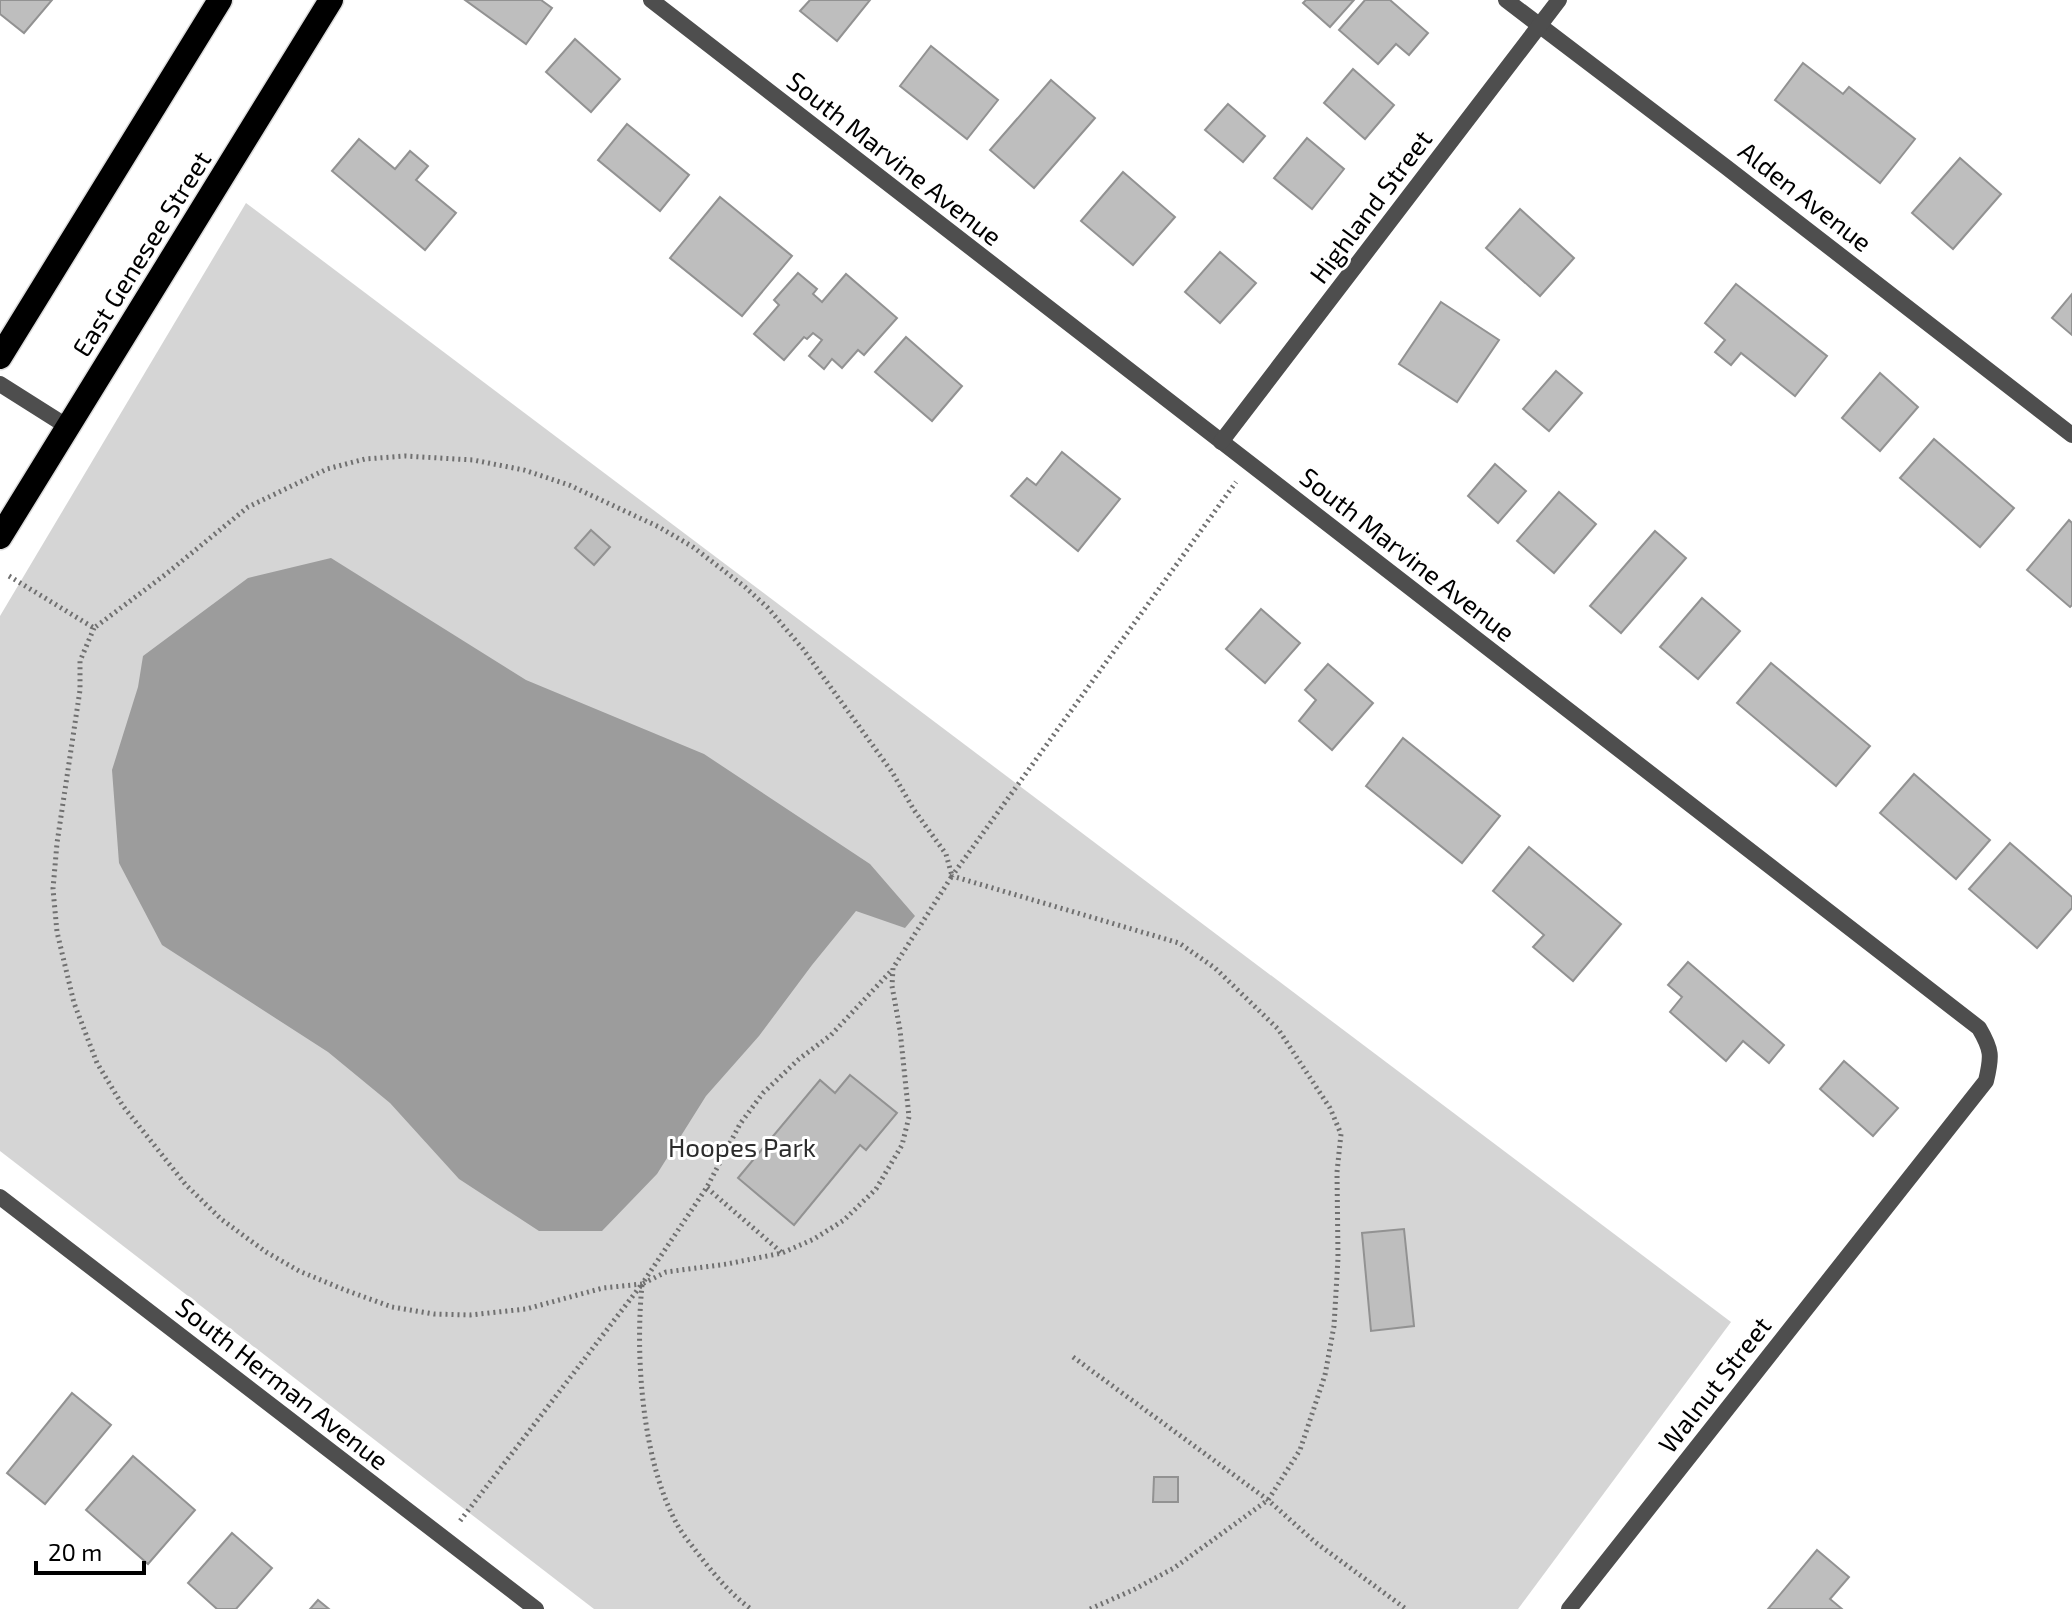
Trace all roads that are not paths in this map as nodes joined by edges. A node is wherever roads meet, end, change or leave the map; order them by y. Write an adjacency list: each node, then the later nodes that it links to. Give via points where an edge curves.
1 (220, 0): 7 (highway)
2 (331, 0): 9 (highway, East Genesee Street)
3 (651, 0): 11 (street, South Marvine Avenue)
4 (1506, 0): 6 (street, Alden Avenue)
5 (1559, 0): 6 (street, Highland Street)
6 (1539, 25): 10 (street, Alden Avenue); 11 (street, Highland Street)
7 (0, 357)
8 (0, 384): 9 (street)
9 (68, 427): 12 (highway, East Genesee Street)
10 (2072, 435)
11 (1221, 442): 13 (street, South Marvine Avenue, via 1979,1028 1991,1061 1986,1081)
12 (0, 537)
13 (1900, 1191): 15 (street, Walnut Street)
14 (0, 1197): 16 (street, South Herman Avenue)
15 (1573, 1604): 17 (street)
16 (536, 1609)
17 (1591, 1609)

